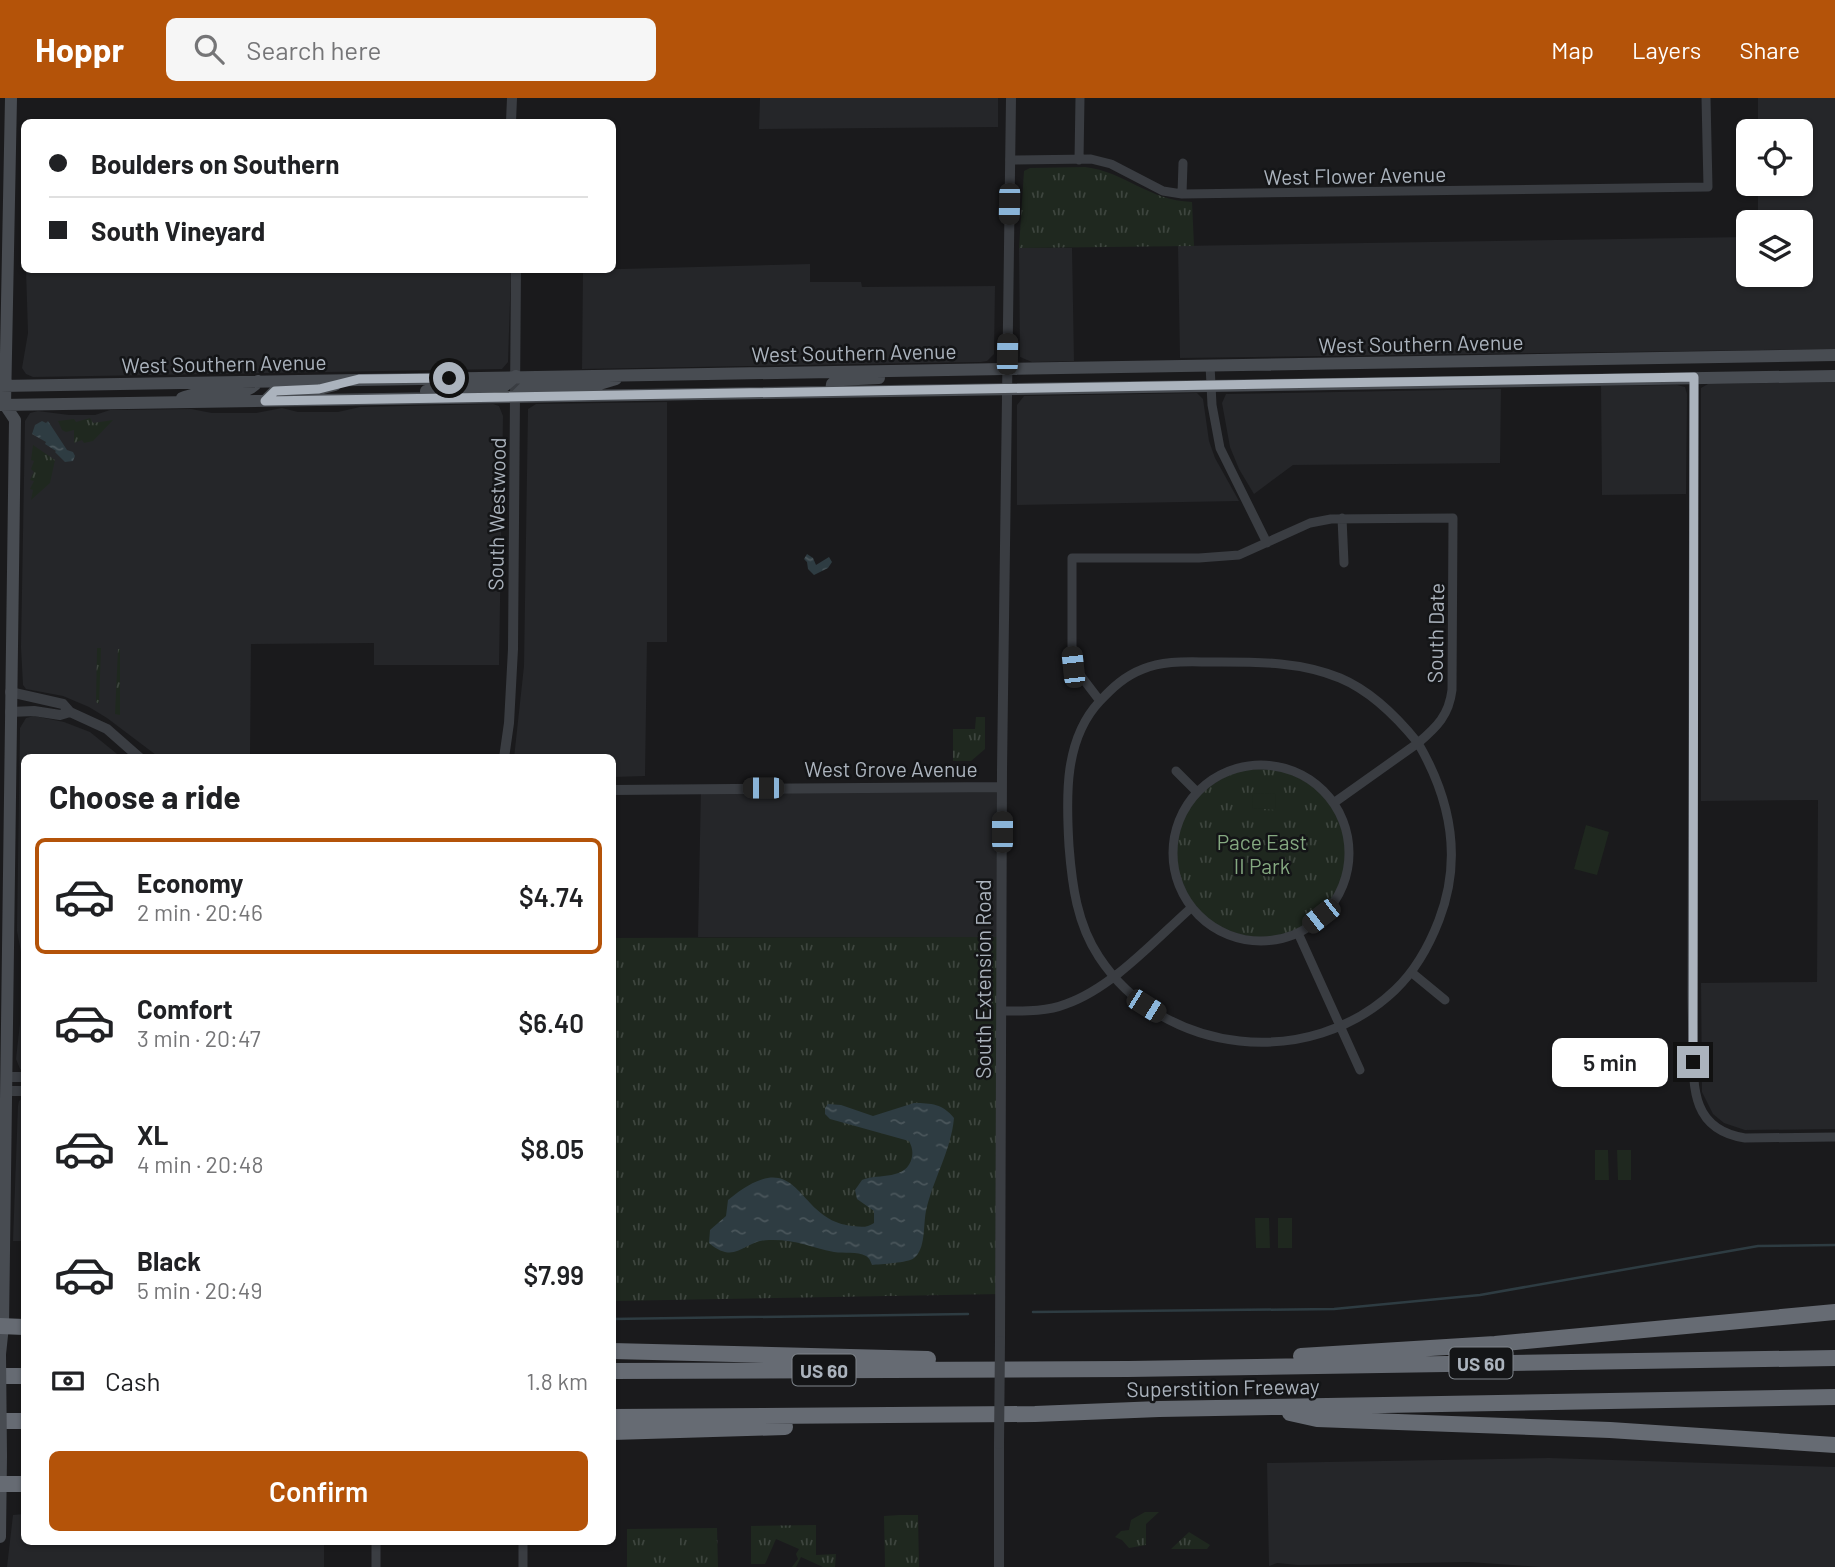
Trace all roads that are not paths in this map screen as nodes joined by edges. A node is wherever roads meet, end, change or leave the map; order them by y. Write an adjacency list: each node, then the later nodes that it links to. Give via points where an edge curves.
1 (10, 98): 24 (main road)
2 (512, 98): 6 (street)
3 (1011, 98): 7 (street, South Extension Road)
4 (1080, 98): 8 (street)
5 (1706, 98): 10 (street, West Flower Avenue, via 1708,187)
6 (511, 119)
7 (1010, 160): 8 (street, West Flower Avenue); 14 (street, South Extension Road)
8 (1079, 160): 10 (street, West Flower Avenue, via 1111,164 1163,191)
9 (1183, 163): 10 (street)
10 (1182, 194)
11 (516, 273): 18 (street, South Westwood)
12 (1835, 355): 13 (main road, West Southern Avenue)
13 (1210, 365): 14 (main road, West Southern Avenue); 23 (street)
14 (1006, 369): 15 (main road, West Southern Avenue); 25 (street, South Extension Road)
15 (909, 370): 16 (main road, West Southern Avenue); 26 (main road, via 872,380 836,380)
16 (706, 373): 17 (main road, West Southern Avenue); 27 (main road)
17 (627, 374): 18 (main road, West Southern Avenue); 28 (main road, via 596,384 526,386)
18 (516, 376): 21 (main road, West Southern Avenue); 28 (street, South Westwood); 29 (main road, via 503,387 446,388)
19 (1835, 376): 20 (main road, West Southern Avenue)
20 (1694, 377): 23 (main road, West Southern Avenue); 58 (street, via 1693,1086 1708,1119 1725,1132 1745,1138)
21 (359, 379): 22 (main road, West Southern Avenue); 30 (main road, via 319,389 275,391)
22 (258, 381): 24 (main road, West Southern Avenue); 31 (main road, via 245,391 200,393)
23 (1211, 384): 25 (main road, West Southern Avenue); 34 (street, via 1220,448)
24 (3, 386): 32 (main road)
25 (1006, 388): 26 (main road, West Southern Avenue); 44 (street, South Extension Road)
26 (831, 391): 27 (main road, West Southern Avenue)
27 (707, 393): 28 (main road, West Southern Avenue)
28 (516, 396): 29 (main road, West Southern Avenue); 42 (street, South Westwood, via 513,649)
29 (413, 398): 30 (main road, West Southern Avenue)
30 (265, 401): 31 (main road, West Southern Avenue)
31 (165, 403): 32 (main road, West Southern Avenue)
32 (2, 407): 36 (main road, via 15,420)
33 (1342, 518): 34 (street, via 1310,523); 35 (street); 40 (street, South Date, via 1454,518 1450,704 1439,725)
34 (1267, 544): 37 (street, via 1239,555 1072,558 1073,667)
35 (1344, 563)
36 (5, 692): 38 (main road); 39 (street, via 63,704)
37 (1100, 701): 40 (street, via 1131,674 1163,663 1294,665 1341,678 1363,691 1398,719); 51 (street, via 1073,747 1069,836 1077,906 1098,955)
38 (5, 712): 39 (street); 56 (main road)
39 (70, 712): 41 (street, via 107,729)
40 (1418, 743): 47 (street, South Date); 50 (street, via 1446,802 1451,851 1447,897 1432,939)
41 (135, 754)
42 (505, 754)
43 (1177, 771): 46 (street)
44 (1002, 787): 45 (street, West Grove Avenue); 53 (street, South Extension Road)
45 (616, 790)
46 (1197, 792): 47 (street, via 1240,767 1273,766 1305,777); 48 (street, via 1179,818 1173,853 1178,881)
47 (1335, 802): 49 (street, via 1349,844 1346,875 1333,902)
48 (1191, 908): 49 (street, via 1213,927 1241,938 1273,940); 51 (street)
49 (1298, 933): 54 (street)
50 (1411, 972): 52 (street); 54 (street, via 1374,1007)
51 (1114, 976): 53 (street, via 1066,1005); 54 (street, via 1155,1012 1211,1037 1260,1044)
52 (1445, 1000)
53 (1001, 1011): 86 (street, South Extension Road, bridge)
54 (1340, 1028): 55 (street)
55 (1360, 1070)
56 (4, 1077): 57 (main road)
57 (4, 1091): 60 (main road)
58 (1835, 1137)
59 (1835, 1312): 66 (highway, via 1495,1345)
60 (2, 1326): 61 (highway); 63 (main road)
61 (21, 1327)
62 (616, 1351): 65 (highway, via 921,1358)
63 (0, 1354): 78 (main road, bridge)
64 (1835, 1358): 66 (highway, Superstition Freeway / US 60)
65 (1035, 1368): 66 (highway, Superstition Freeway / US 60); 67 (highway, Superstition Freeway / US 60)
66 (1128, 1369)
67 (616, 1371)
68 (0, 1376): 69 (highway)
69 (21, 1376)
70 (1835, 1397): 71 (highway, Superstition Freeway / US 60)
71 (1264, 1407): 72 (highway, Superstition Freeway / US 60); 77 (highway, via 1317,1419)
72 (1035, 1414): 73 (highway, Superstition Freeway / US 60); 76 (highway, via 904,1425)
73 (616, 1417)
74 (0, 1421): 75 (highway)
75 (21, 1421)
76 (616, 1432)
77 (1835, 1444)
78 (1, 1456): 79 (main road)
79 (1, 1484): 80 (highway); 81 (main road)
80 (21, 1484)
81 (0, 1537)
82 (376, 1545): 84 (street)
83 (523, 1545): 85 (street)
84 (376, 1567)
85 (523, 1567)
86 (999, 1567)

